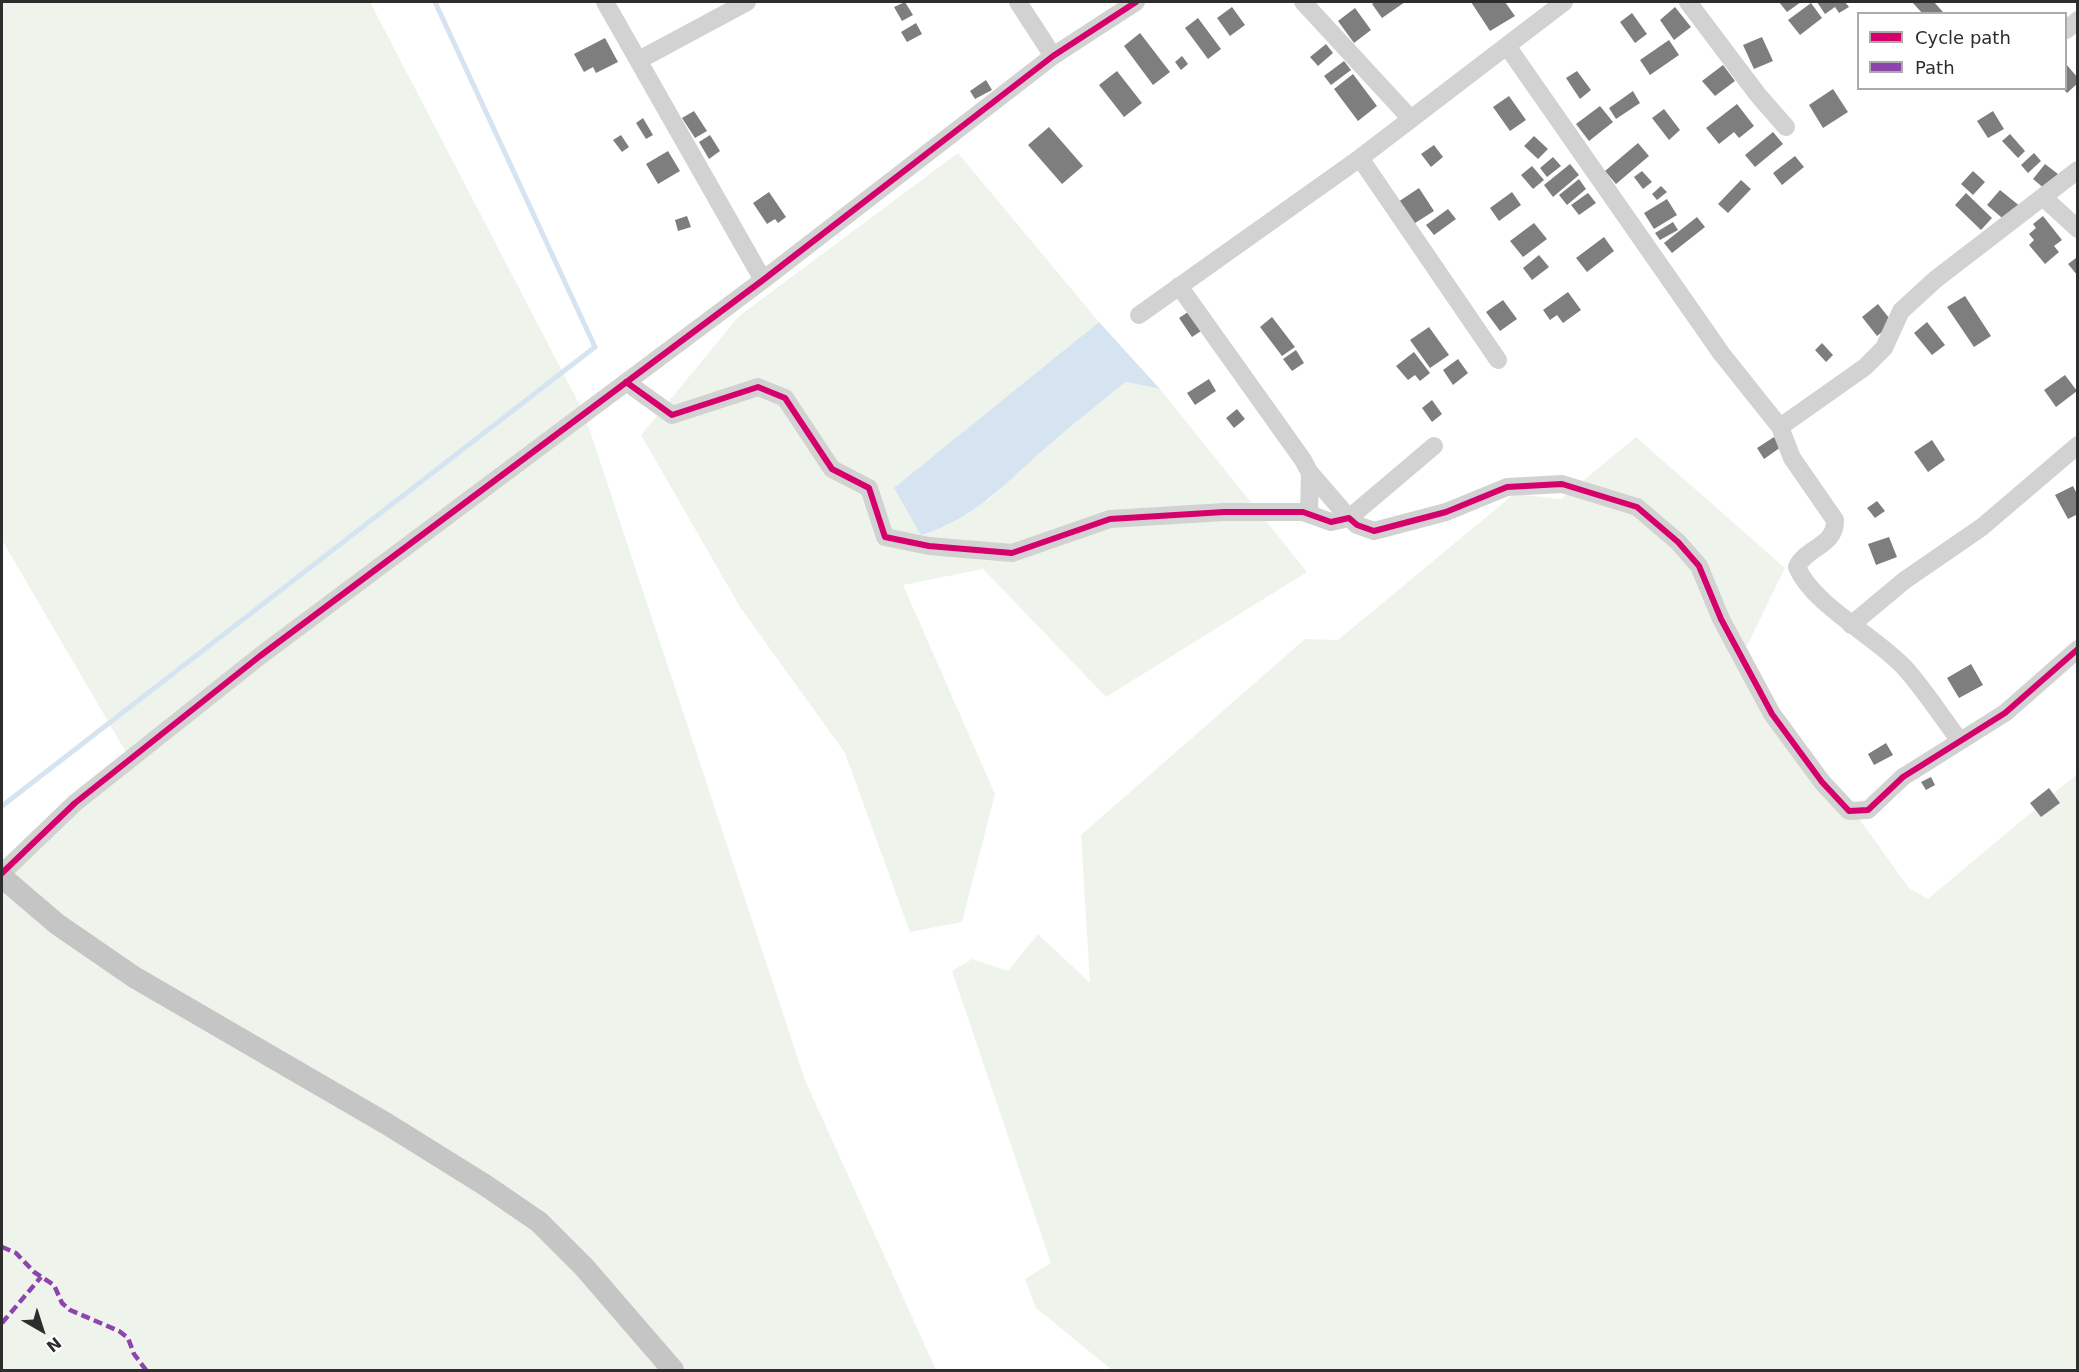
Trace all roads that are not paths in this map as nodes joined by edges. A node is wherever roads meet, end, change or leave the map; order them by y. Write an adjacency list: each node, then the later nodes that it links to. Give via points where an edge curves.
1 (605, 2): 10 (street)
2 (747, 2): 10 (street)
3 (1018, 2): 9 (street)
4 (1136, 2): 9 (street)
5 (1303, 2): 11 (street)
6 (1564, 2): 8 (street)
7 (1688, 2): 12 (street)
8 (1507, 46): 11 (street); 22 (street, via 1721,353)
9 (1053, 56): 17 (street)
10 (639, 60): 17 (street)
11 (1411, 119): 13 (street)
12 (1786, 127)
13 (1360, 158): 18 (street); 20 (street)
14 (2078, 170): 15 (street)
15 (2043, 197): 16 (street); 22 (street, via 1936,279 1901,311 1884,348 1865,367)
16 (2078, 229)
17 (763, 280): 21 (street)
18 (1179, 286): 19 (street); 25 (street)
19 (1138, 315)
20 (1498, 360)
21 (626, 382): 26 (street, via 672,415 758,387 785,398 832,469 869,488 885,537 929,546 1012,553 1110,519 1224,512); 31 (street, via 260,656 75,803)
22 (1780, 427): 28 (street, via 1792,458 1835,520 1835,530 1828,540 1800,559 1797,567 1801,578)
23 (2078, 445): 28 (street, via 1982,527 1905,580)
24 (1434, 446): 27 (street)
25 (1310, 473): 26 (street); 27 (street)
26 (1309, 513): 27 (street, via 1331,522)
27 (1349, 518): 30 (street, via 1374,531 1446,512 1508,487 1563,484 1637,507 1699,566 1721,619 1772,714 1822,782 1849,811 1868,810 1903,777)
28 (1851, 625): 30 (street, via 1904,667)
29 (2078, 649): 30 (street, via 2005,713)
30 (1960, 741)
31 (2, 875): 32 (main road, via 57,924 134,977 387,1124 538,1222 584,1267)
32 (673, 1371)

